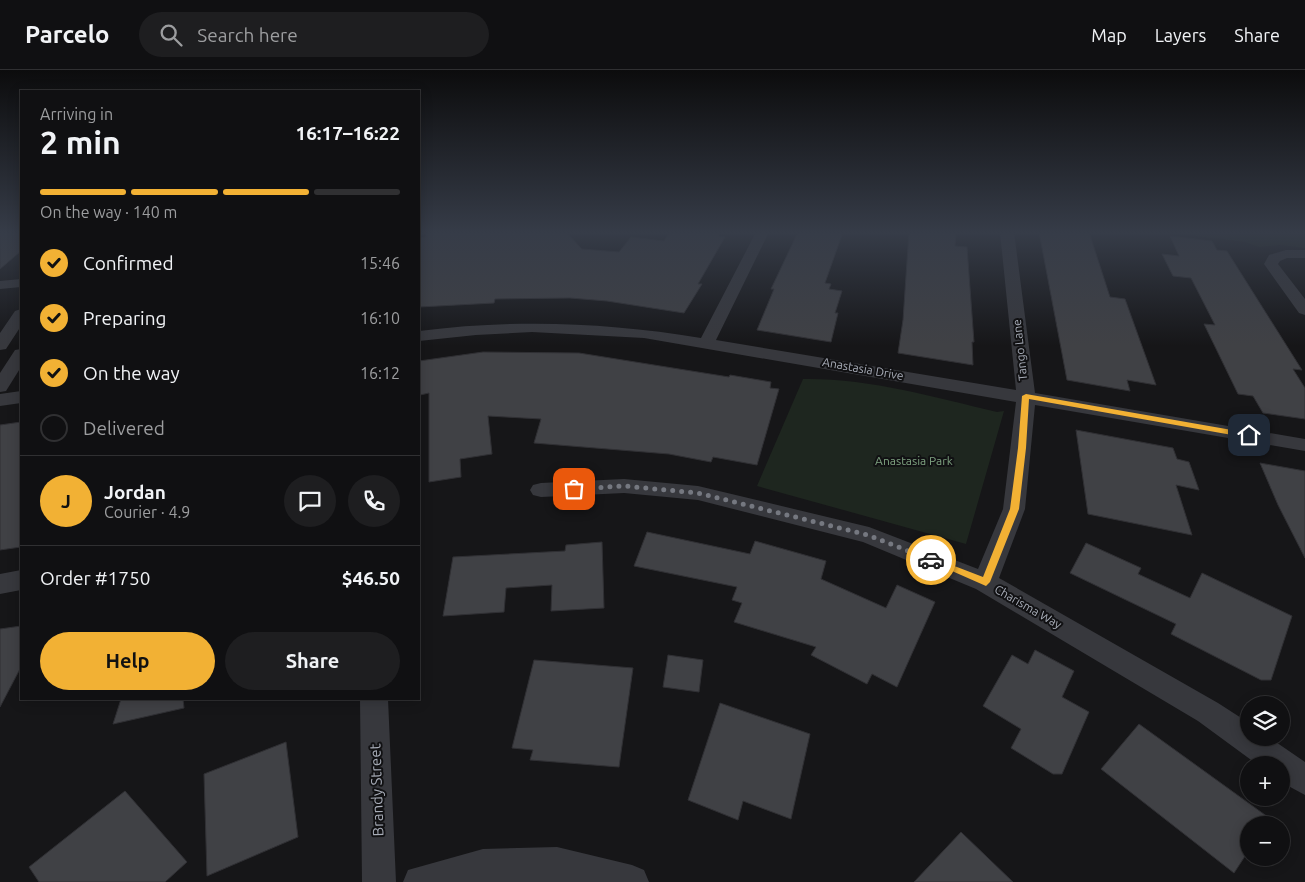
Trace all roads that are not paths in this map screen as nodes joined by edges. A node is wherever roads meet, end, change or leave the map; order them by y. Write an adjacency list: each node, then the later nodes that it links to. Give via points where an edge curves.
1 (744, 270): 9 (street)
2 (1011, 270): 13 (street, Tango Lane)
3 (1275, 270): 6 (street)
4 (20, 283): 5 (street)
5 (0, 286)
6 (1305, 310)
7 (20, 315): 10 (street)
8 (420, 336): 9 (street, Anastasia Drive, via 495,327 581,326)
9 (707, 342): 13 (street, Anastasia Drive)
10 (0, 345)
11 (20, 356): 12 (street)
12 (0, 387)
13 (1026, 396): 16 (street, Anastasia Drive); 19 (street, Tango Lane, via 1014,509)
14 (20, 397): 15 (street)
15 (0, 400)
16 (1305, 445)
17 (541, 490): 19 (street, Charisma Way, via 624,486 698,493 868,535)
18 (20, 580): 20 (street)
19 (986, 582): 22 (street, Charisma Way, via 1208,712)
20 (0, 584)
21 (374, 700): 23 (street, Brandy Street)
22 (1305, 780)
23 (380, 882)
24 (420, 882): 25 (street, via 483,866 557,864)
25 (632, 882)

